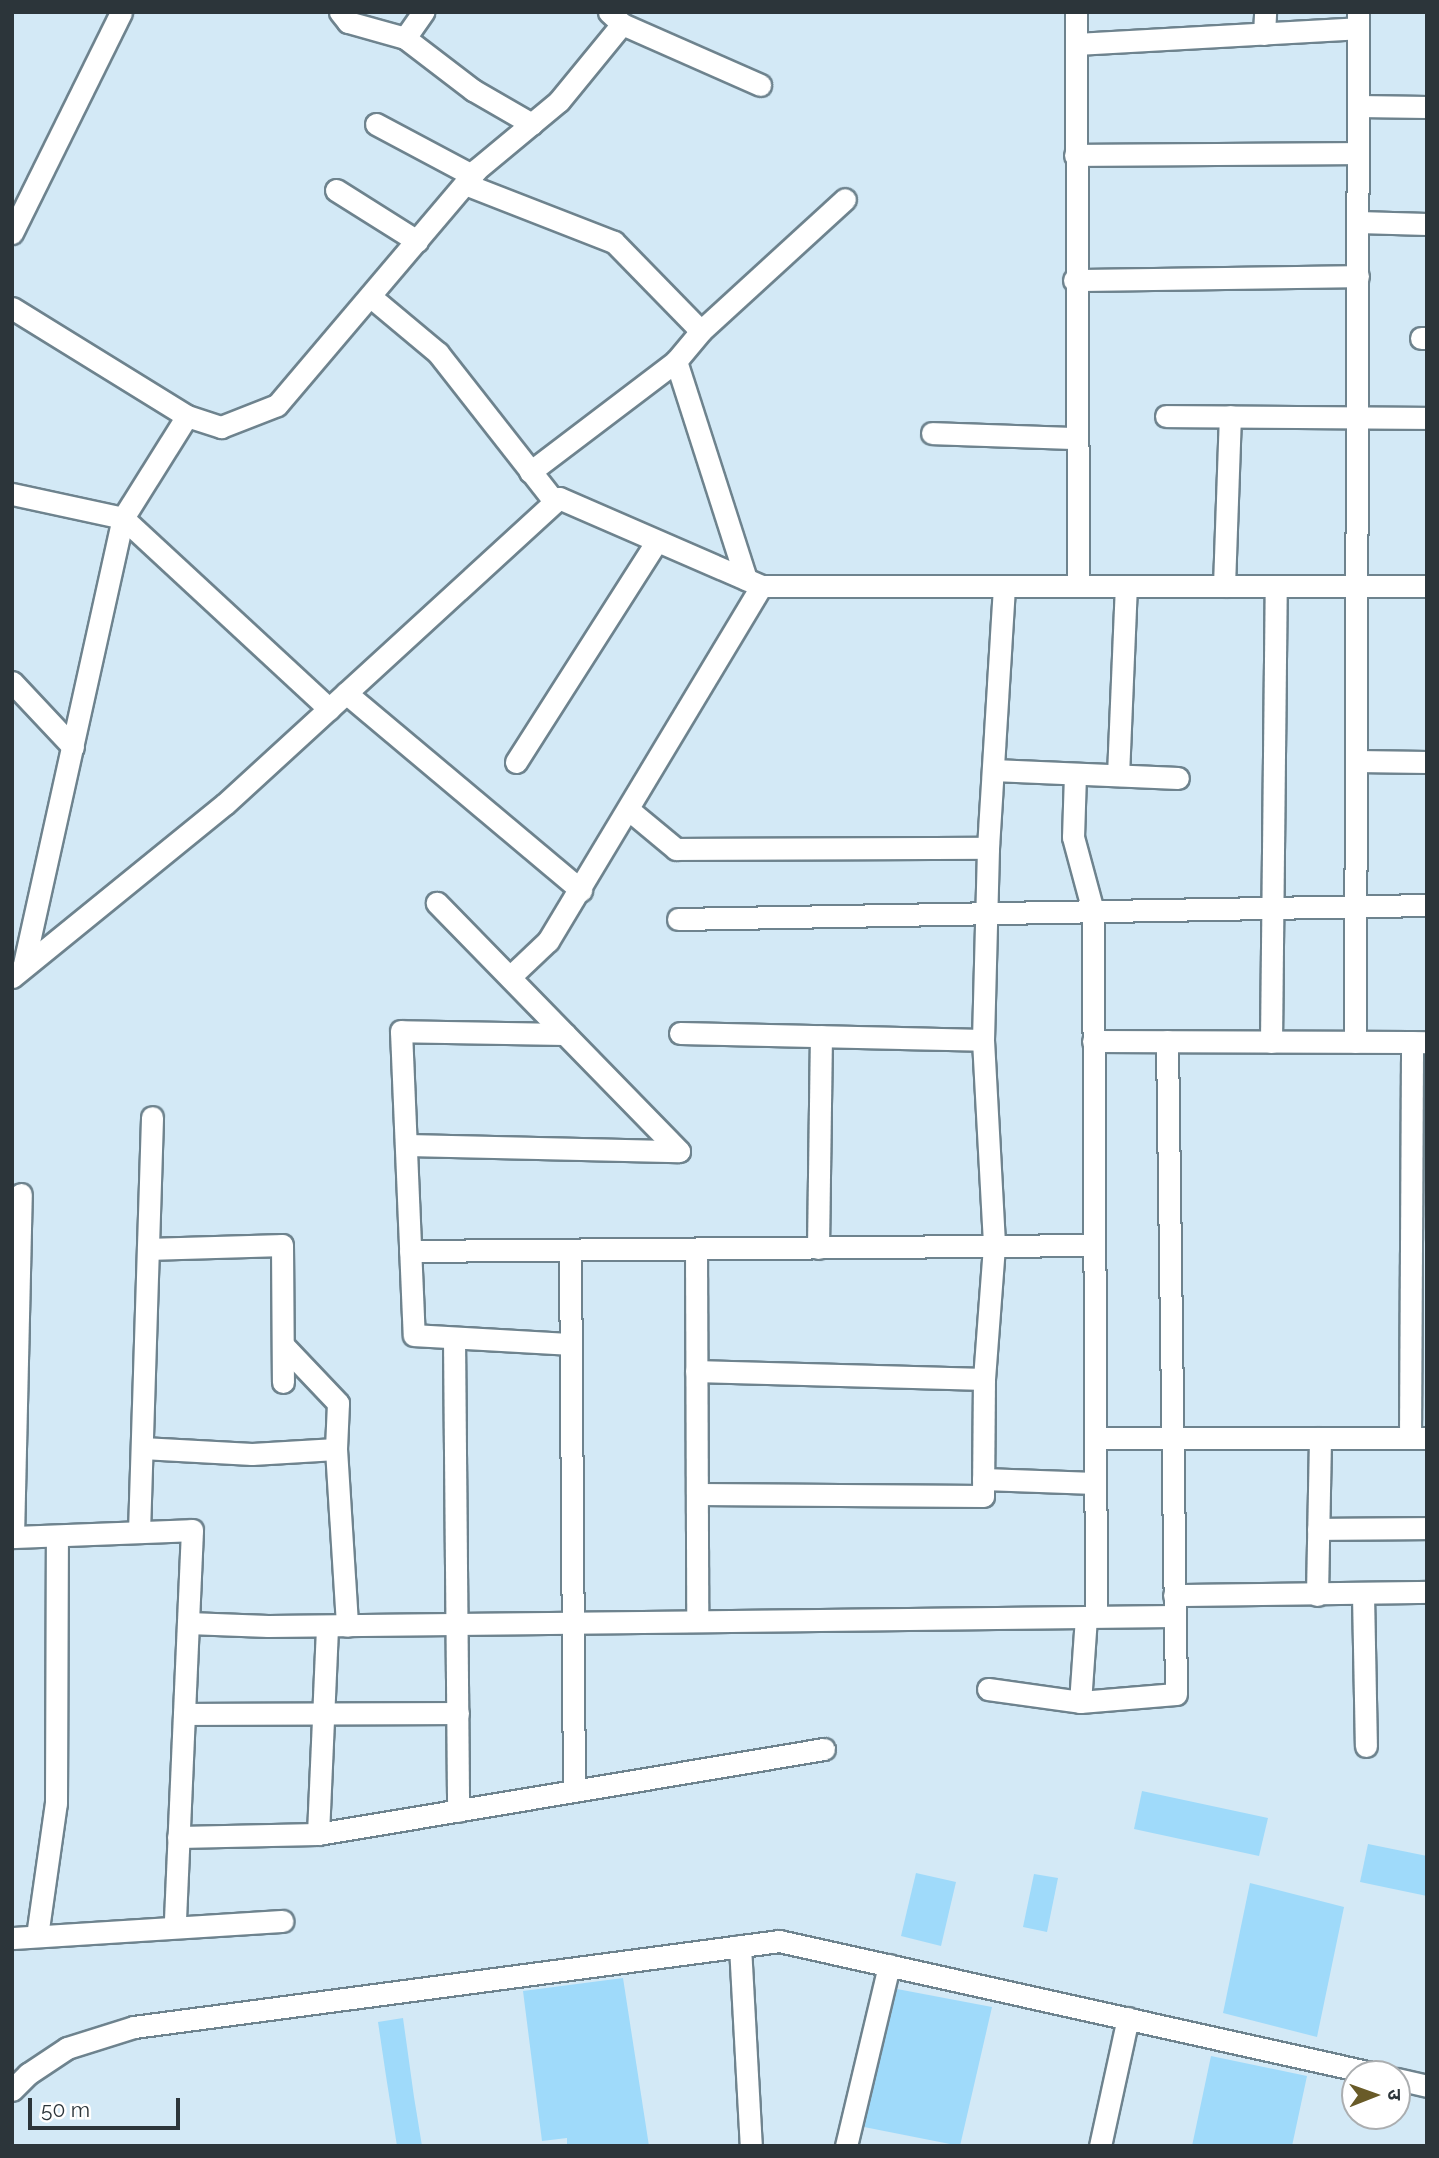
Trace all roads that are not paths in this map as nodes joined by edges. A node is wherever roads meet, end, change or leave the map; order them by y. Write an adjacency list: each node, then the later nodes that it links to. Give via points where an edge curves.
1 (121, 12): 23 (street)
2 (340, 12): 9 (street, via 348,22)
3 (423, 12): 9 (street)
4 (1076, 12): 10 (street)
5 (1265, 12): 8 (street)
6 (615, 18): 11 (street); 15 (street, via 559,101)
7 (1358, 20): 8 (street); 12 (street)
8 (1264, 34): 10 (street)
9 (405, 38): 15 (street, via 473,90)
10 (1076, 44): 17 (street)
11 (760, 85)
12 (1358, 106): 13 (street); 16 (street)
13 (1427, 107)
14 (376, 124): 18 (street)
15 (532, 124): 18 (street)
16 (1358, 153): 17 (street); 21 (street)
17 (1075, 155): 26 (street)
18 (468, 179): 24 (street); 29 (street, via 614,242)
19 (336, 191): 24 (street)
20 (845, 199): 29 (street)
21 (1358, 222): 22 (street); 25 (street)
22 (1427, 224)
23 (12, 233)
24 (417, 241): 27 (street)
25 (1358, 276): 26 (street); 34 (street)
26 (1074, 280): 37 (street)
27 (371, 297): 31 (street, via 277,405 221,427); 38 (street, via 438,353)
28 (12, 308): 31 (street)
29 (701, 331): 30 (street)
30 (677, 361): 38 (street); 43 (street)
31 (187, 416): 41 (street)
32 (1166, 416): 33 (street)
33 (1230, 416): 34 (street); 47 (street)
34 (1357, 418): 35 (street); 49 (street)
35 (1427, 418)
36 (932, 433): 37 (street)
37 (1076, 438): 45 (street)
38 (530, 472): 40 (street)
39 (12, 494): 41 (street)
40 (555, 502): 42 (street, via 559,498); 52 (street)
41 (124, 519): 53 (street); 54 (street)
42 (657, 541): 43 (street); 56 (street)
43 (753, 583): 44 (street); 62 (street)
44 (1004, 586): 45 (street); 58 (street)
45 (1078, 586): 46 (street)
46 (1126, 586): 47 (street); 60 (street)
47 (1224, 586): 48 (street)
48 (1276, 586): 49 (street); 68 (street)
49 (1357, 586): 50 (street); 55 (street)
50 (1427, 586)
51 (12, 682): 54 (street)
52 (346, 693): 53 (street); 64 (street)
53 (329, 709): 72 (street, via 225,804)
54 (73, 747): 72 (street)
55 (1356, 761): 57 (street); 67 (street)
56 (516, 762)
57 (1427, 762)
58 (993, 770): 59 (street); 63 (street)
59 (1075, 774): 60 (street); 69 (street, via 1073,837)
60 (1118, 775): 61 (street)
61 (1178, 778)
62 (628, 810): 63 (street, via 676,849); 64 (street)
63 (988, 848): 70 (street)
64 (581, 890): 73 (street, via 548,942)
65 (438, 903): 73 (street)
66 (1427, 905): 67 (street)
67 (1356, 906): 68 (street); 81 (street)
68 (1272, 908): 69 (street); 80 (street)
69 (1093, 911): 70 (street); 78 (street)
70 (987, 913): 71 (street); 77 (street)
71 (678, 919)
72 (16, 970)
73 (510, 977): 75 (street)
74 (680, 1033): 76 (street)
75 (565, 1034): 84 (street, via 401,1031); 84 (street, via 679,1151)
76 (821, 1036): 77 (street); 90 (street)
77 (983, 1040): 88 (street)
78 (1094, 1041): 79 (street); 87 (street)
79 (1167, 1041): 80 (street); 102 (street)
80 (1271, 1042): 81 (street)
81 (1355, 1042): 82 (street)
82 (1419, 1042): 85 (street)
83 (152, 1117): 91 (street)
84 (407, 1144): 93 (street)
85 (1419, 1192): 94 (street)
86 (21, 1194): 114 (street)
87 (1094, 1245): 88 (street); 101 (street)
88 (994, 1246): 90 (street); 99 (street)
89 (696, 1248): 90 (street); 92 (street); 98 (street)
90 (818, 1248)
91 (148, 1249): 97 (street, via 282,1245); 105 (street)
92 (570, 1250): 93 (street); 96 (street)
93 (410, 1251): 95 (street, via 414,1335)
94 (1419, 1312): 104 (street)
95 (454, 1338): 96 (street); 123 (street)
96 (571, 1344): 122 (street)
97 (283, 1345): 100 (street); 106 (street, via 338,1404)
98 (696, 1371): 99 (street); 109 (street)
99 (984, 1379): 107 (street)
100 (283, 1382)
101 (1095, 1437): 102 (street); 108 (street)
102 (1172, 1438): 103 (street); 118 (street)
103 (1320, 1438): 104 (street); 111 (street)
104 (1419, 1438)
105 (142, 1448): 106 (street, via 252,1454); 112 (street)
106 (336, 1449): 124 (street)
107 (984, 1479): 108 (street); 109 (street, via 984,1496)
108 (1096, 1483): 119 (street)
109 (697, 1494): 120 (street)
110 (1427, 1528): 111 (street)
111 (1318, 1529): 117 (street)
112 (139, 1532): 113 (street); 121 (street, via 192,1530)
113 (57, 1535): 114 (street); 138 (street, via 57,1803)
114 (13, 1537)
115 (1427, 1591): 116 (street)
116 (1363, 1594): 117 (street); 130 (street)
117 (1317, 1595): 118 (street)
118 (1174, 1606): 119 (street); 126 (street, via 1176,1694)
119 (1091, 1617): 120 (street); 126 (street)
120 (697, 1621): 122 (street)
121 (188, 1623): 124 (street); 129 (street)
122 (572, 1623): 123 (street); 132 (street)
123 (459, 1624): 124 (street); 128 (street)
124 (337, 1626): 127 (street)
125 (988, 1689): 126 (street)
126 (1080, 1702)
127 (323, 1712): 128 (street); 129 (street); 134 (street)
128 (458, 1713): 133 (street)
129 (184, 1714): 135 (street)
130 (1366, 1746)
131 (824, 1749): 132 (street)
132 (574, 1791): 133 (street)
133 (458, 1811): 134 (street)
134 (318, 1834): 135 (street)
135 (178, 1837): 137 (street)
136 (282, 1921): 137 (street)
137 (175, 1926): 138 (street)
138 (37, 1936): 139 (street)
139 (12, 1938)
140 (740, 1946): 141 (street, via 779,1941); 144 (street, via 134,2027 68,2048); 145 (street)
141 (889, 1965): 142 (street); 146 (street)
142 (1128, 2018): 143 (street); 147 (street)
143 (1341, 2066)
144 (12, 2090)
145 (751, 2146)
146 (846, 2146)
147 (1100, 2146)

